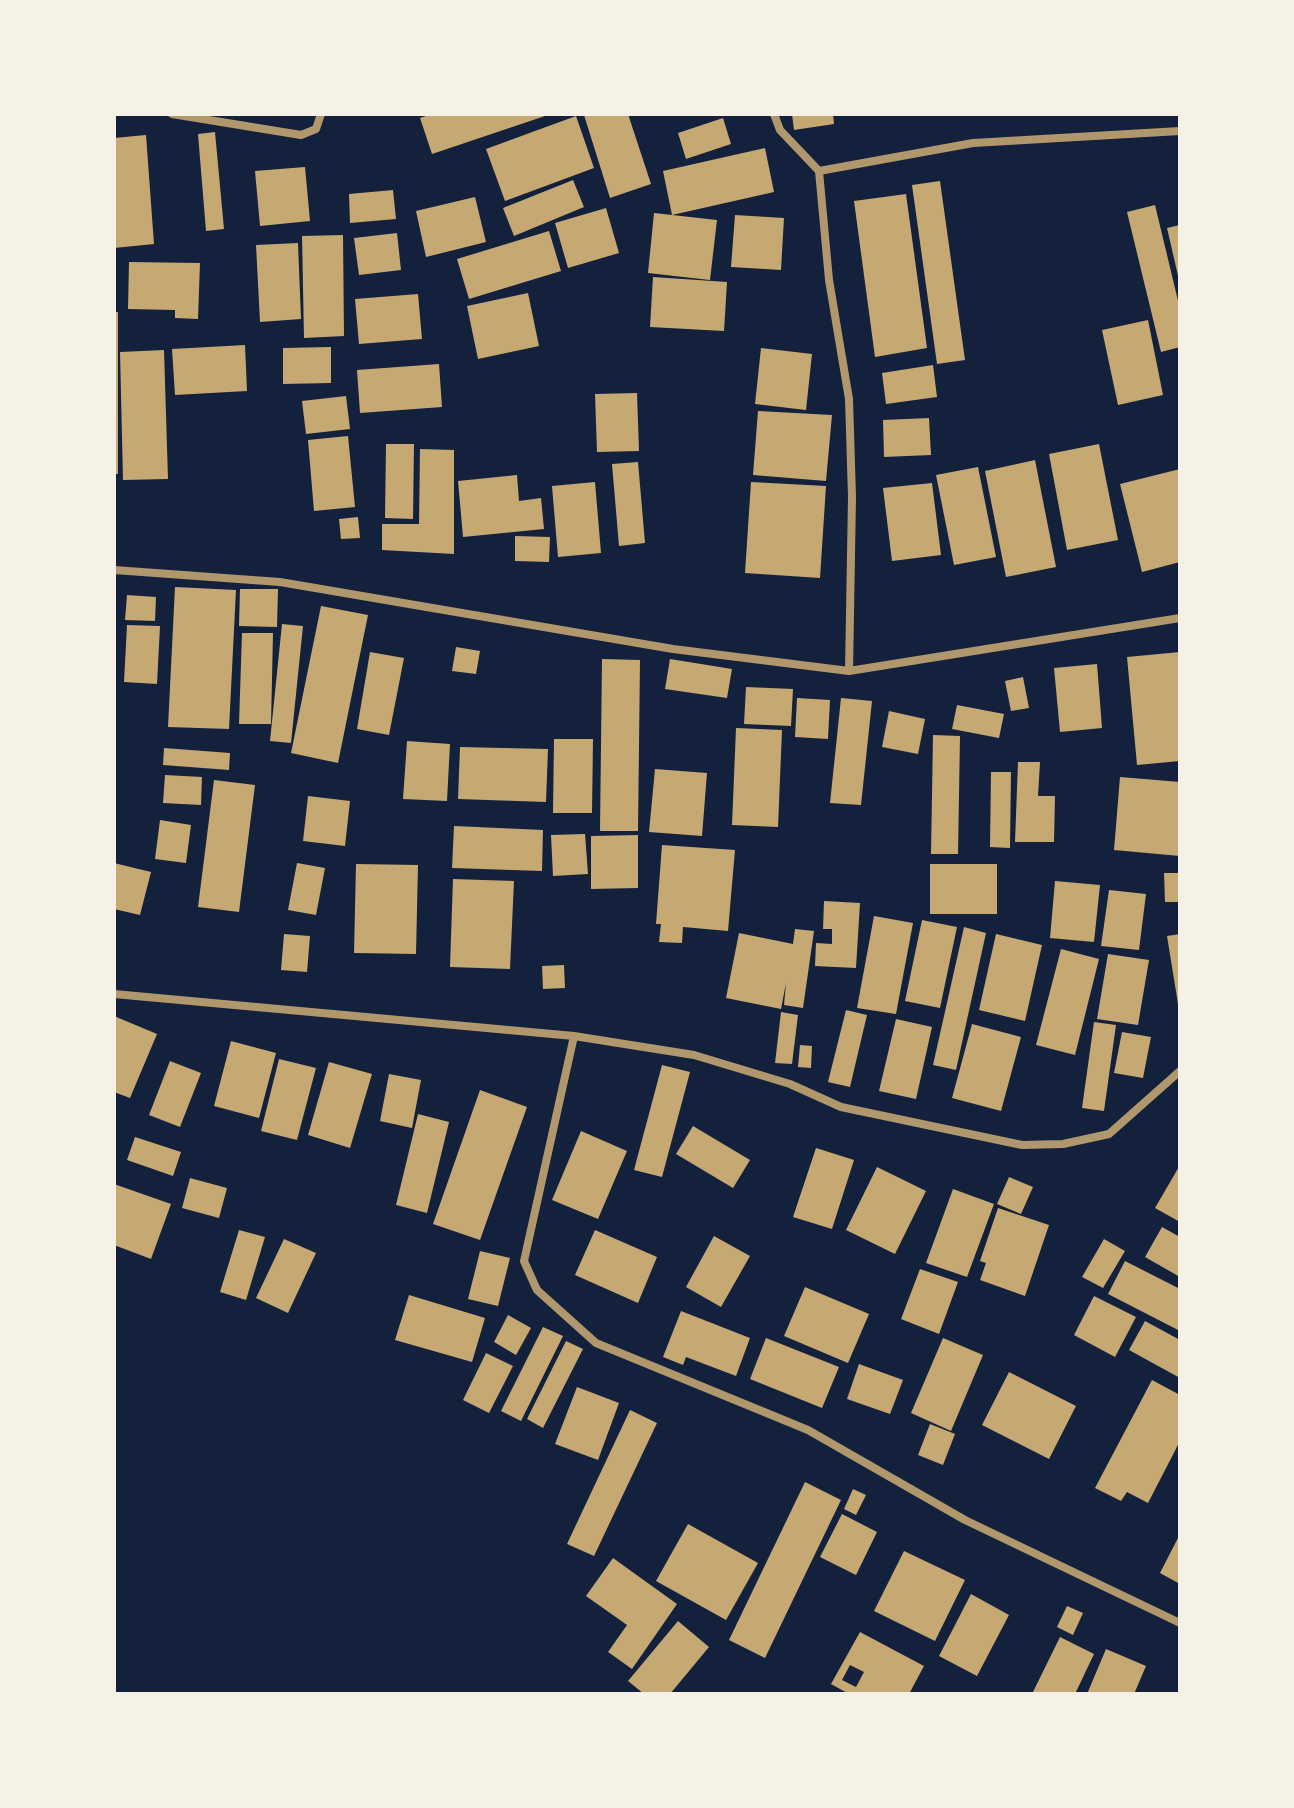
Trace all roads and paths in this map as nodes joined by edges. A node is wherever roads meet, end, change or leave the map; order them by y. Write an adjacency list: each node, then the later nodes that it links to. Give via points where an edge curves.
1 (172, 114): 2 (street, via 301,135 316,129)
2 (321, 114)
3 (774, 114): 5 (street, via 780,130)
4 (1180, 131): 5 (street, via 973,143)
5 (819, 171): 8 (street, via 829,280 849,399)
6 (114, 570): 8 (street, via 280,582 673,649)
7 (1180, 618): 8 (street)
8 (849, 671)
9 (114, 994): 10 (street)
10 (574, 1036): 11 (street, via 694,1055 790,1084 841,1107 1022,1145 1063,1144 1109,1134); 12 (street, via 524,1261 537,1290 596,1343 808,1430 965,1520)
11 (1180, 1071)
12 (1180, 1623)

